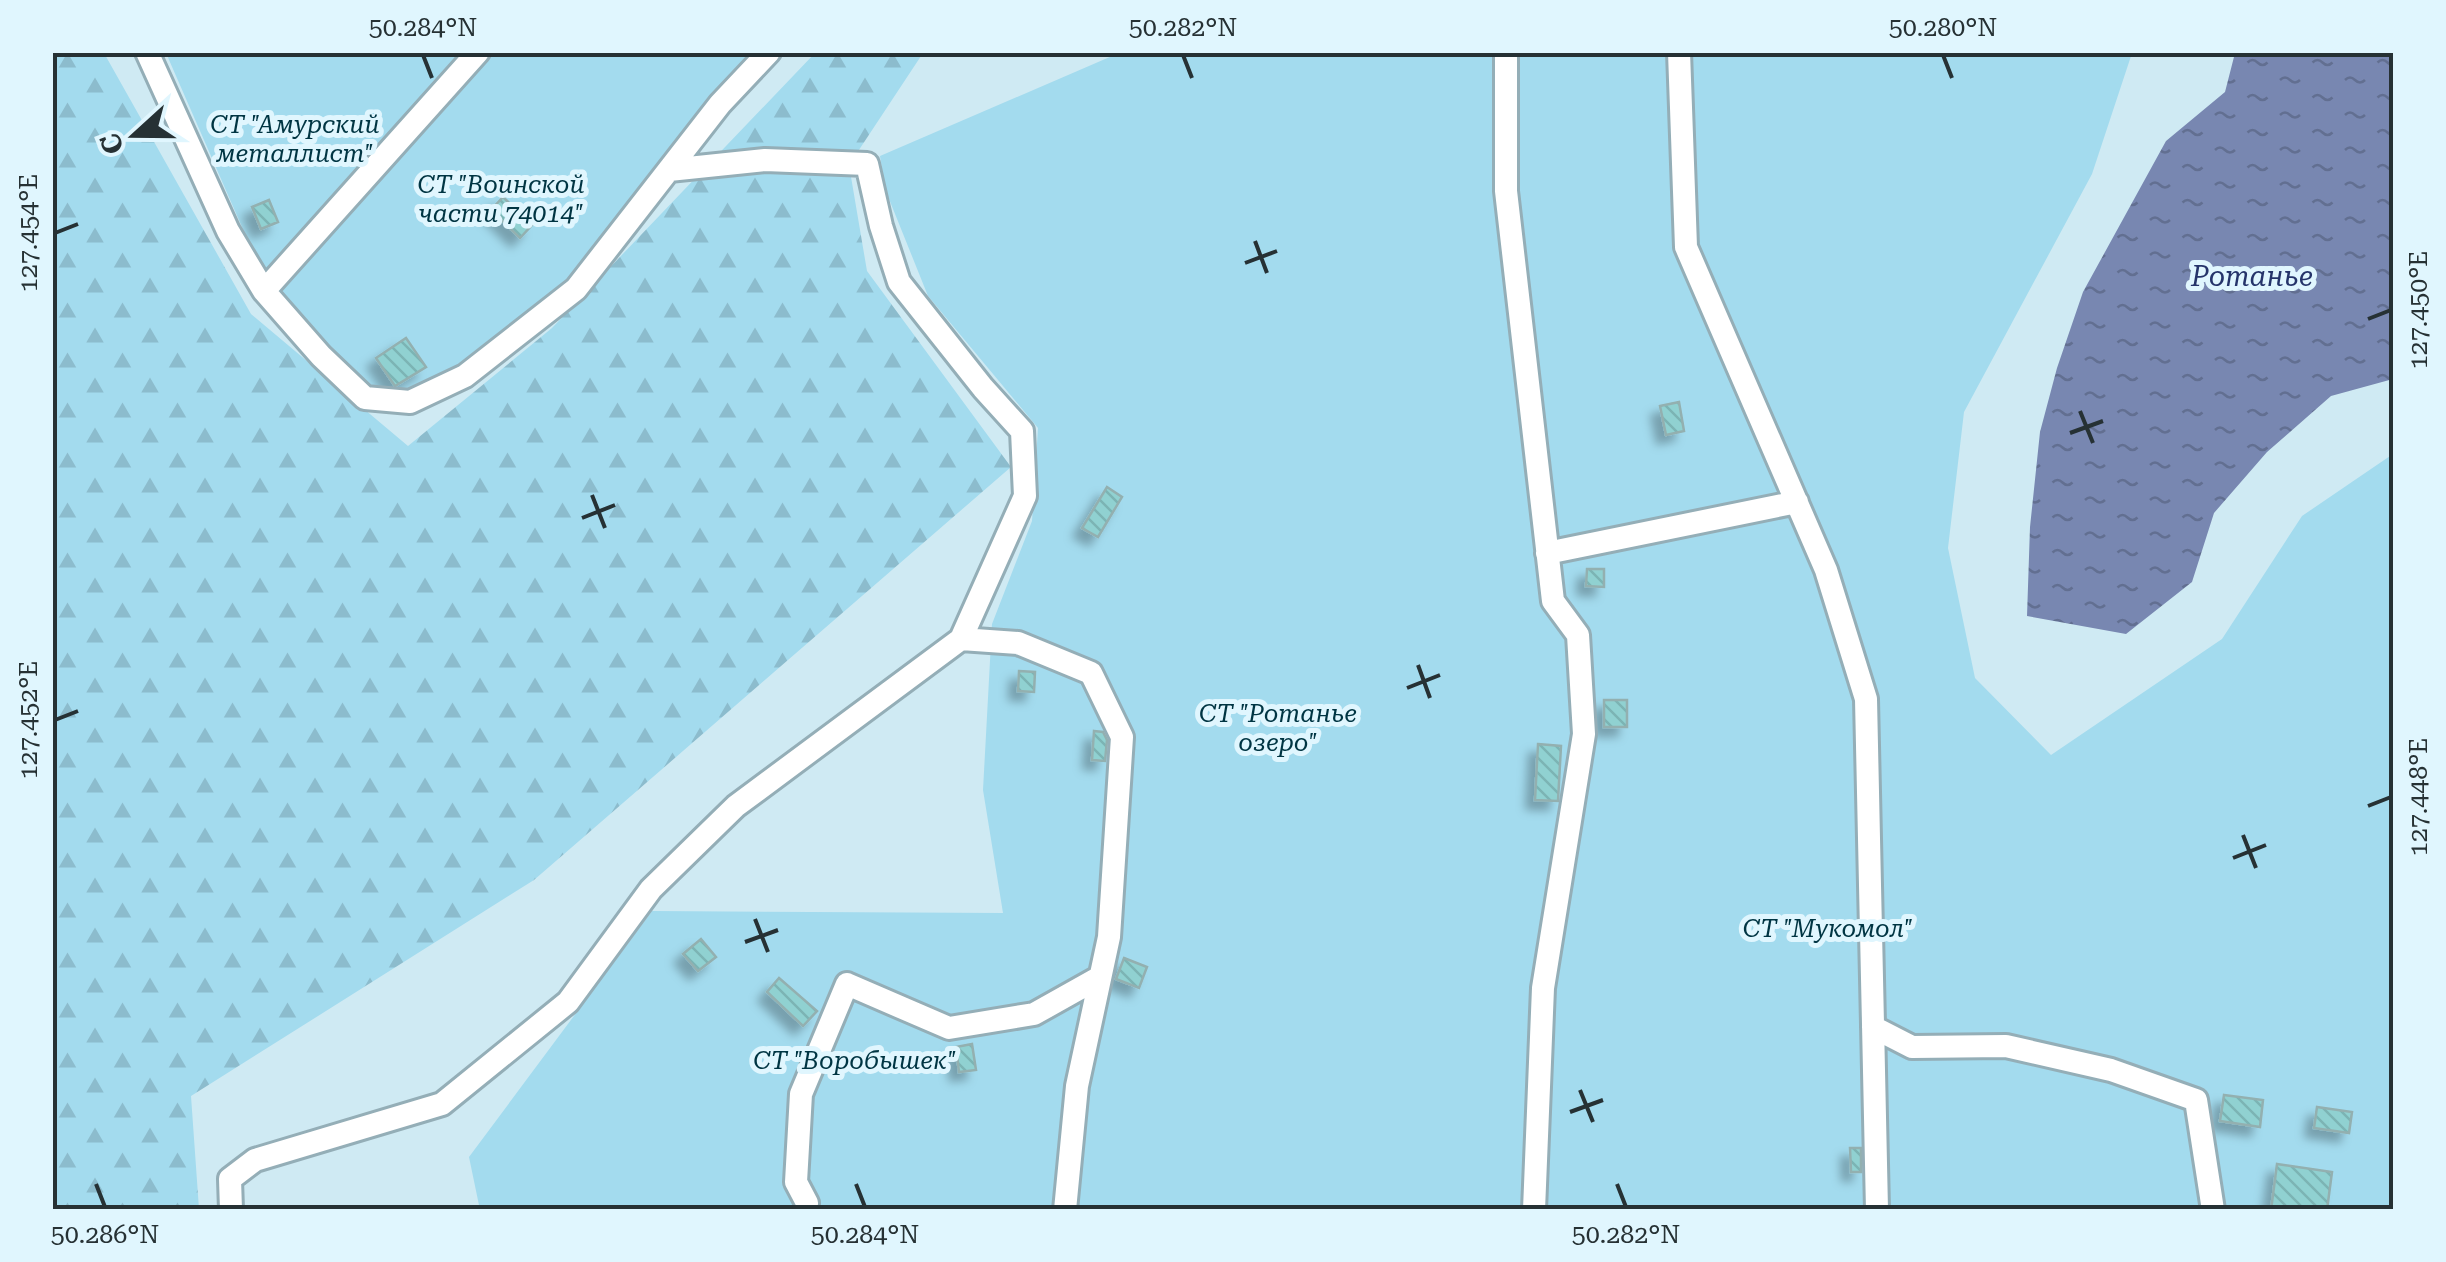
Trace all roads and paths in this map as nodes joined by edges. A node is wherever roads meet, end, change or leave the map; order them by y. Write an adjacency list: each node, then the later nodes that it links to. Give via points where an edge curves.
1 (147, 52): 7 (street, via 228,231)
2 (478, 52): 7 (street)
3 (769, 52): 6 (street)
4 (1506, 52): 9 (street, via 1506,191)
5 (1680, 52): 8 (street, via 1686,247)
6 (668, 170): 7 (street, via 576,289 465,376 410,402 364,398); 10 (street, via 765,160 867,164 899,282 1022,431 1025,496)
7 (264, 291)
8 (1797, 502): 9 (street); 12 (street, via 1826,570 1866,700)
9 (1547, 553): 16 (street, via 1553,600 1578,636 1584,734 1543,988)
10 (960, 639): 11 (street, via 1018,643 1091,674 1122,737 1109,937); 14 (street, via 736,806 652,889 568,1002 442,1104 255,1160 230,1179)
11 (1100, 977): 13 (street, via 1034,1014 949,1028 847,984 801,1094 796,1182); 15 (street, via 1078,1086)
12 (1874, 1027): 17 (street); 18 (street, via 1912,1047 2006,1046 2110,1070 2196,1100)
13 (808, 1203)
14 (231, 1210)
15 (1065, 1210)
16 (1534, 1210)
17 (1878, 1210)
18 (2213, 1210)

